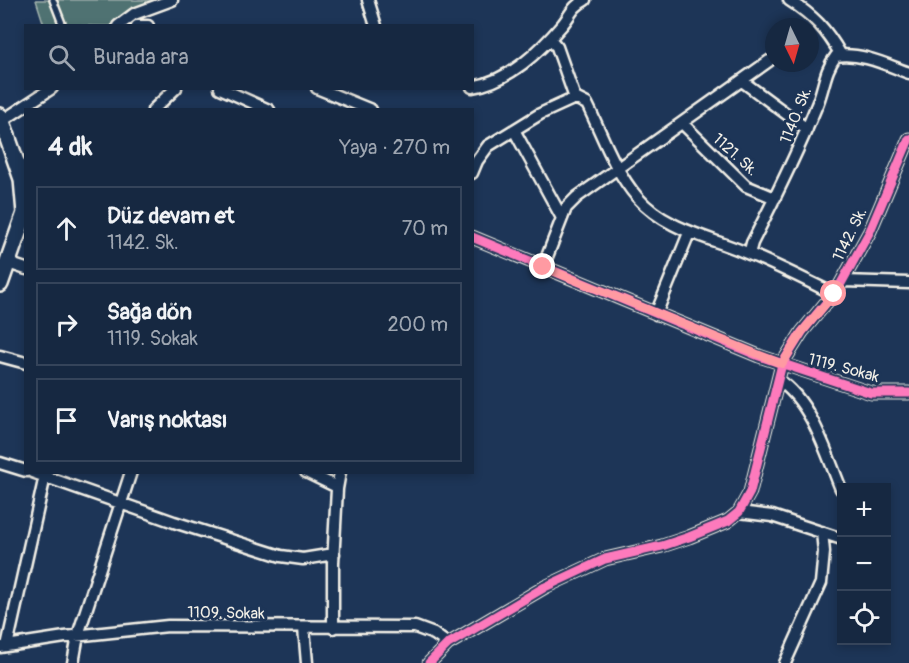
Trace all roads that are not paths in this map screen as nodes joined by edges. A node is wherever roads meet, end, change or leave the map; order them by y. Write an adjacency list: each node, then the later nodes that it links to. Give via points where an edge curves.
1 (53, 0): 7 (lane)
2 (172, 0): 6 (street)
3 (368, 0): 9 (street)
4 (585, 0): 10 (street, via 577,4)
5 (789, 0): 11 (street, via 822,25)
6 (144, 5): 8 (street)
7 (62, 24)
8 (120, 24)
9 (375, 24)
10 (550, 39): 15 (street, via 519,66); 20 (street, via 557,47)
11 (841, 55): 13 (street); 28 (street, 1140. Sk., via 829,65)
12 (765, 64): 14 (street)
13 (909, 73)
14 (742, 81): 26 (street); 28 (street)
15 (474, 86)
16 (49, 90): 21 (street)
17 (174, 90): 22 (street)
18 (224, 90): 23 (street)
19 (322, 90): 24 (street)
20 (575, 98): 29 (street); 32 (street, via 587,104)
21 (25, 108)
22 (155, 108)
23 (264, 108)
24 (366, 108)
25 (24, 109): 27 (street)
26 (682, 123): 32 (street); 34 (street, 1121. Sk., via 746,186)
27 (2, 125): 33 (street)
28 (807, 129): 34 (street, 1140. Sk.)
29 (514, 130): 31 (street); 36 (street)
30 (909, 139): 43 (street, 1142. Sk., via 870,231)
31 (477, 152)
32 (618, 168): 36 (street, via 577,197); 37 (street, via 638,198 668,222)
33 (24, 191)
34 (776, 198): 39 (street, 1140. Sk.)
35 (24, 216): 40 (street)
36 (562, 218): 41 (street)
37 (690, 233): 39 (street); 47 (street)
38 (474, 238): 41 (street, 1119. Sokak)
39 (749, 254): 46 (street)
40 (8, 263): 42 (street); 45 (street)
41 (543, 267): 47 (street, 1119. Sokak)
42 (24, 268)
43 (843, 280): 44 (street); 46 (street, 1142. Sk.)
44 (909, 283)
45 (0, 284)
46 (834, 294): 50 (street, 1142. Sk., via 802,332)
47 (656, 314): 50 (street, 1119. Sokak)
48 (0, 356): 49 (street)
49 (24, 362)
50 (782, 364): 51 (street, 1142. Sk.); 52 (street, 1119. Sokak, via 871,393)
51 (778, 381): 60 (street, via 811,418); 63 (street, 1142. Sk., via 750,492)
52 (909, 393)
53 (0, 463): 54 (street)
54 (24, 470)
55 (38, 474): 59 (street)
56 (130, 474): 62 (street)
57 (310, 474): 61 (street)
58 (340, 474): 61 (street)
59 (45, 476): 62 (street); 71 (street)
60 (838, 483)
61 (337, 487): 66 (street)
62 (122, 503): 66 (street, via 281,556 303,559); 69 (street)
63 (739, 512): 64 (street, via 772,516); 70 (street, via 728,521 689,537 605,559 545,587)
64 (822, 531): 65 (street); 75 (street, via 820,583)
65 (837, 537)
66 (334, 554): 68 (street)
67 (304, 628): 68 (street, 1109. Sokak); 69 (street, 1109. Sokak, via 168,626); 73 (street)
68 (333, 628): 70 (street, 1109. Sokak, via 415,627)
69 (78, 635): 71 (street, 1109. Sokak); 72 (street)
70 (448, 644): 74 (street)
71 (4, 647)
72 (73, 663)
73 (307, 663)
74 (429, 663)
75 (785, 663)

